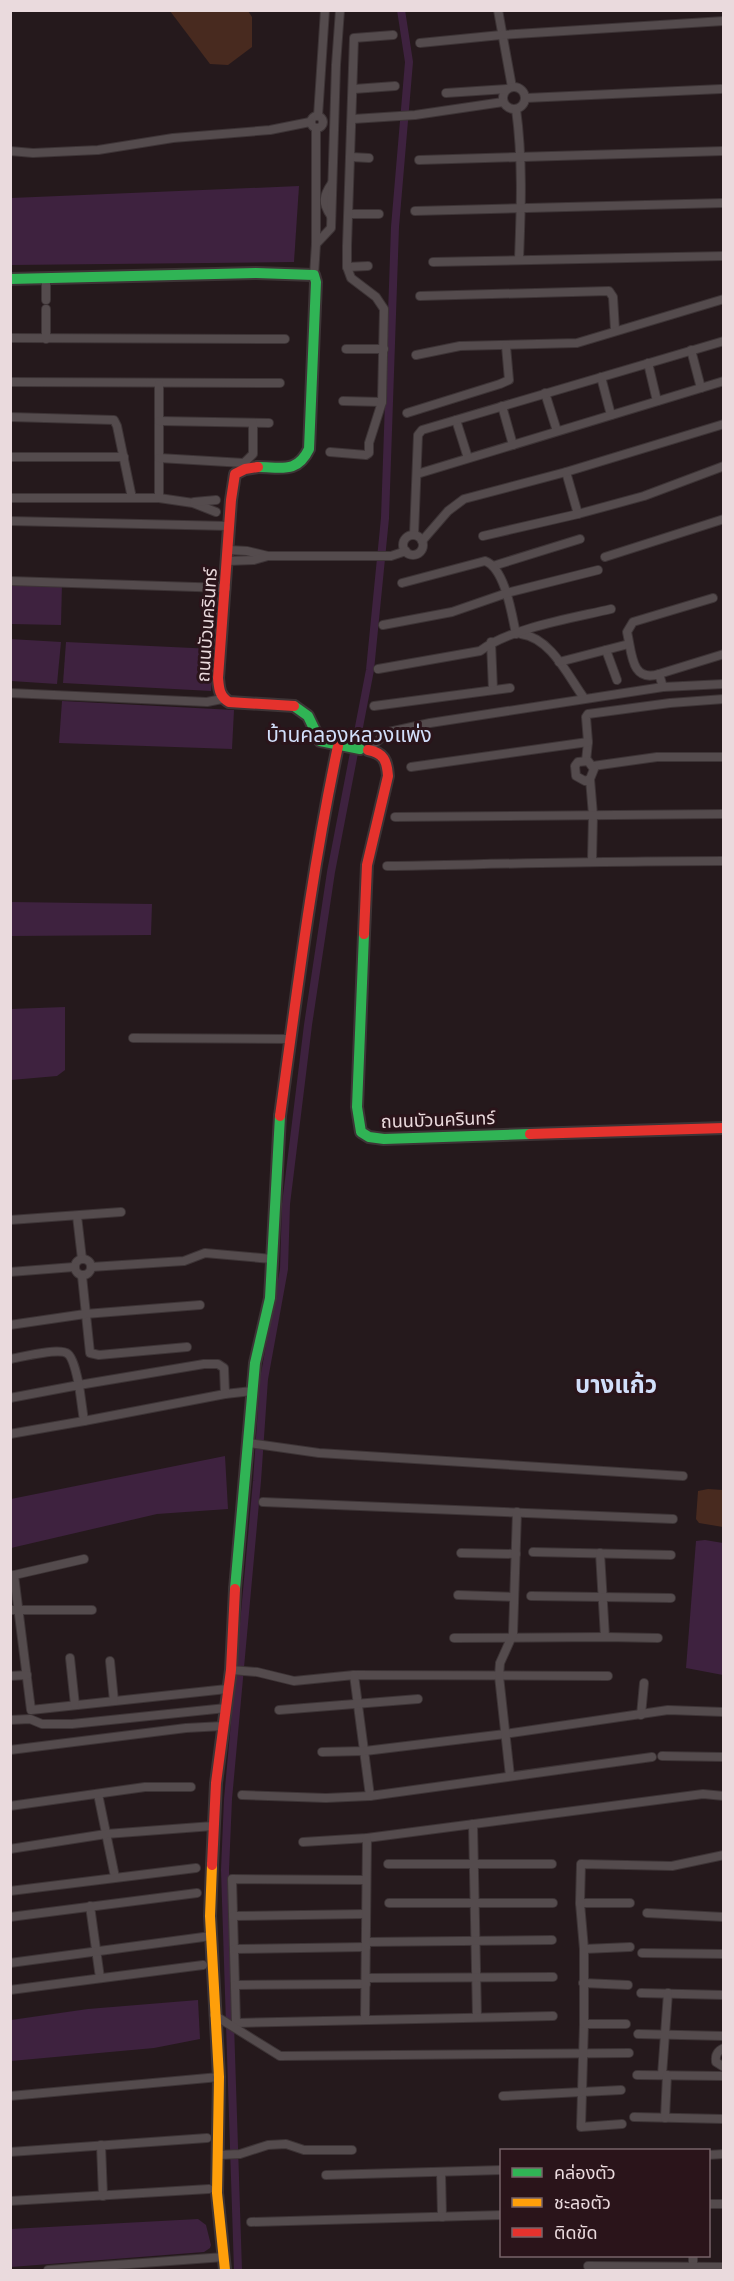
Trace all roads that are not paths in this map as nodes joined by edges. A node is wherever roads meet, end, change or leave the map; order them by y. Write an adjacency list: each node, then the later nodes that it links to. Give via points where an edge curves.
1 (325, 10): 17 (street)
2 (340, 10): 29 (street, via 333,182 324,194 331,228)
3 (498, 10): 5 (street)
4 (723, 21): 5 (street)
5 (501, 35): 7 (street); 11 (street)
6 (393, 36): 10 (street, via 354,38)
7 (420, 43)
8 (395, 86): 10 (street)
9 (723, 87): 13 (street)
10 (354, 88): 16 (street)
11 (509, 88): 12 (street); 13 (street, via 523,90); 14 (street)
12 (446, 93)
13 (526, 98): 15 (street)
14 (503, 102): 15 (street); 16 (street, via 416,116)
15 (516, 109): 20 (street)
16 (353, 119): 21 (street)
17 (315, 122): 18 (street, via 98,150); 29 (street)
18 (10, 151)
19 (723, 151): 20 (street)
20 (521, 156): 23 (street); 25 (street)
21 (351, 157): 22 (street); 27 (street)
22 (369, 158)
23 (419, 160)
24 (723, 203): 25 (street)
25 (521, 207): 26 (street); 31 (street)
26 (415, 211)
27 (348, 214): 28 (street); 34 (street)
28 (379, 214)
29 (316, 244): 35 (street)
30 (723, 256): 31 (street)
31 (519, 259): 32 (street)
32 (433, 262)
33 (368, 266): 34 (street)
34 (347, 267): 47 (street, via 351,278 376,297 384,309)
35 (314, 275): 37 (street, via 245,273); 83 (street, ถนนบัวนครินทร์, via 306,458 288,468 244,468 235,474)
36 (10, 279): 37 (street)
37 (46, 279): 42 (street)
38 (420, 296): 40 (street, via 609,291 613,297)
39 (723, 299): 40 (street)
40 (615, 330): 45 (street, via 577,343)
41 (10, 338): 42 (street)
42 (46, 339): 43 (street)
43 (285, 339)
44 (723, 340): 48 (street)
45 (506, 346): 49 (street, via 460,346); 62 (street, via 509,380)
46 (346, 349): 47 (street)
47 (384, 349): 60 (street)
48 (691, 350): 50 (street); 56 (street)
49 (416, 355)
50 (648, 363): 51 (street); 59 (street)
51 (601, 377): 57 (street); 63 (street)
52 (723, 381): 56 (street)
53 (10, 382): 55 (street)
54 (280, 383): 55 (street)
55 (159, 384): 66 (street)
56 (701, 387): 59 (street)
57 (545, 393): 61 (street); 70 (street)
58 (343, 401): 60 (street)
59 (657, 401): 63 (street)
60 (382, 402): 72 (street, via 369,453)
61 (502, 406): 65 (street); 71 (street)
62 (407, 413)
63 (611, 415): 70 (street)
64 (10, 417): 74 (street, via 114,420)
65 (456, 420): 76 (street); 79 (street, via 419,432)
66 (159, 421): 67 (street); 75 (street)
67 (253, 423): 68 (street); 75 (street, via 253,453 244,463)
68 (269, 423)
69 (723, 424): 78 (street)
70 (557, 431): 71 (street)
71 (513, 445): 76 (street)
72 (330, 452)
73 (10, 457): 74 (street)
74 (123, 457): 81 (street)
75 (159, 458): 82 (street)
76 (468, 458): 79 (street)
77 (723, 466): 86 (street, via 644,496)
78 (566, 472): 86 (street); 93 (street, via 464,499)
79 (417, 474): 90 (street)
80 (10, 498): 81 (street)
81 (132, 498): 82 (street)
82 (159, 498): 84 (street)
83 (223, 500): 84 (street); 85 (street, ถนนบัวนครินทร์)
84 (193, 502): 85 (street)
85 (223, 512): 89 (street, ถนนบัวนครินทร์)
86 (578, 514): 91 (street)
87 (723, 519): 96 (street)
88 (10, 521): 89 (street)
89 (230, 526): 95 (street, ถนนบัวนครินทร์)
90 (414, 535): 93 (street); 94 (street, via 404,541)
91 (483, 536)
92 (580, 539): 97 (street)
93 (422, 541): 94 (street, via 423,547 417,554)
94 (406, 551): 95 (street, via 391,556 267,556 254,560)
95 (228, 555): 101 (street, ถนนบัวนครินทร์)
96 (605, 557)
97 (493, 566): 100 (street, via 485,561); 102 (street)
98 (598, 570): 102 (street)
99 (10, 581): 101 (street)
100 (402, 584)
101 (226, 588): 121 (street, ถนนบัวนครินทร์, via 218,678)
102 (507, 593): 105 (street, via 452,612); 106 (street)
103 (713, 598): 113 (street, via 633,622 628,627 636,670 650,677)
104 (611, 609): 106 (street)
105 (383, 625)
106 (516, 634): 107 (street); 111 (street, via 539,640)
107 (491, 642): 112 (street, via 480,651); 118 (street)
108 (625, 645): 109 (street)
109 (606, 650): 111 (street); 114 (street)
110 (723, 654): 113 (street)
111 (559, 662): 120 (street)
112 (378, 669)
113 (660, 674): 116 (street)
114 (617, 680)
115 (723, 684): 116 (street)
116 (663, 687): 120 (street)
117 (510, 688): 118 (street)
118 (493, 690): 123 (street)
119 (10, 693): 121 (street, via 207,702)
120 (584, 698): 126 (street, via 402,728)
121 (222, 699): 125 (street, ถนนบัวนครินทร์, via 303,709 320,741)
122 (723, 699): 124 (street, via 588,714)
123 (374, 706)
124 (588, 742): 128 (street); 129 (street)
125 (341, 747): 126 (street, ถนนบัวนครินทร์); 138 (street, via 312,879)
126 (364, 749): 139 (street, ถนนบัวนครินทร์, via 378,752 387,762 388,776 368,865 357,1107 360,1132 366,1137 384,1139)
127 (723, 757): 128 (street)
128 (590, 763): 130 (street, via 594,775); 130 (street, via 578,762 574,771 580,780)
129 (411, 767)
130 (590, 779): 132 (street)
131 (723, 814): 132 (street)
132 (593, 815): 133 (street); 134 (street)
133 (395, 817)
134 (592, 861): 135 (street); 136 (street)
135 (723, 861)
136 (387, 866)
137 (133, 1038): 138 (street)
138 (290, 1039): 144 (street, via 280,1117)
139 (723, 1128)
140 (121, 1212): 141 (street)
141 (77, 1216): 142 (street); 143 (street)
142 (10, 1220)
143 (82, 1259): 145 (street); 146 (street)
144 (272, 1259): 146 (street, via 205,1253 184,1261); 155 (street, via 270,1298)
145 (75, 1267): 147 (street); 148 (street)
146 (91, 1267): 148 (street)
147 (10, 1272)
148 (82, 1275): 150 (street)
149 (200, 1305): 150 (street)
150 (86, 1314): 151 (street); 152 (street, via 88,1349 93,1355)
151 (10, 1324)
152 (187, 1347)
153 (10, 1359): 154 (street, via 64,1352 70,1356)
154 (79, 1385): 156 (street, via 218,1364 224,1368); 157 (street); 158 (street)
155 (252, 1391): 156 (street); 160 (street)
156 (225, 1394): 158 (street)
157 (10, 1398)
158 (84, 1420): 159 (street)
159 (10, 1434)
160 (248, 1443): 161 (street, via 319,1453); 185 (street, via 236,1561)
161 (682, 1476)
162 (263, 1502): 163 (street)
163 (517, 1512): 164 (street); 167 (street)
164 (673, 1518)
165 (461, 1552): 167 (street)
166 (533, 1552): 168 (street)
167 (516, 1554): 174 (street)
168 (600, 1554): 169 (street); 175 (street)
169 (671, 1555)
170 (84, 1559): 171 (street)
171 (12, 1576): 177 (street)
172 (458, 1595): 174 (street)
173 (531, 1596): 175 (street)
174 (514, 1597): 179 (street)
175 (602, 1597): 176 (street); 180 (street)
176 (671, 1598)
177 (15, 1610): 178 (street); 187 (street)
178 (92, 1610)
179 (512, 1637): 180 (street); 181 (street); 189 (street, via 500,1663)
180 (605, 1637): 182 (street)
181 (454, 1638)
182 (658, 1638)
183 (70, 1658): 195 (street)
184 (110, 1661): 194 (street)
185 (234, 1670): 188 (street, via 294,1681); 192 (street)
186 (10, 1675): 187 (street)
187 (27, 1675): 195 (street, via 31,1710)
188 (354, 1675): 189 (street); 196 (street)
189 (499, 1676): 190 (street); 203 (street)
190 (608, 1676)
191 (644, 1683): 200 (street)
192 (227, 1689): 194 (street); 197 (street)
193 (418, 1699): 196 (street)
194 (114, 1701): 195 (street)
195 (75, 1705)
196 (358, 1705): 198 (street); 205 (street)
197 (226, 1708): 201 (street, via 72,1724); 202 (street)
198 (279, 1710)
199 (723, 1712): 200 (street, via 668,1710)
200 (641, 1715): 203 (street)
201 (10, 1720)
202 (223, 1726): 204 (street); 218 (street)
203 (505, 1734): 205 (street); 210 (street)
204 (10, 1750)
205 (365, 1751): 206 (street); 214 (street)
206 (322, 1752)
207 (662, 1756): 209 (street)
208 (652, 1757): 210 (street)
209 (723, 1757)
210 (510, 1776): 214 (street)
211 (191, 1787): 212 (street, via 145,1787)
212 (98, 1794): 216 (street); 219 (street)
213 (242, 1795): 214 (street)
214 (370, 1796)
215 (723, 1796): 217 (street, via 703,1794)
216 (10, 1806)
217 (473, 1824): 220 (street); 225 (street)
218 (213, 1826): 219 (street); 243 (street)
219 (106, 1834): 222 (street); 228 (street)
220 (367, 1838): 221 (street); 229 (street)
221 (303, 1842)
222 (10, 1849)
223 (723, 1855): 235 (street, via 672,1866 581,1864)
224 (388, 1864): 225 (street)
225 (474, 1864): 226 (street); 233 (street)
226 (552, 1864)
227 (196, 1868): 228 (street)
228 (115, 1877): 230 (street)
229 (366, 1880): 239 (street); 240 (street, via 232,1879)
230 (10, 1890)
231 (197, 1893): 237 (street)
232 (388, 1903): 233 (street)
233 (475, 1903): 234 (street); 245 (street)
234 (553, 1903)
235 (580, 1903): 236 (street); 248 (street)
236 (630, 1903)
237 (90, 1906): 241 (street); 250 (street)
238 (647, 1913): 242 (street)
239 (366, 1914): 240 (street); 246 (street)
240 (233, 1916): 249 (street)
241 (10, 1917)
242 (723, 1917)
243 (211, 1936): 250 (street); 266 (street)
244 (552, 1940): 245 (street)
245 (475, 1941): 246 (street); 255 (street)
246 (366, 1944): 249 (street); 258 (street)
247 (630, 1947): 248 (street)
248 (584, 1948): 259 (street)
249 (234, 1949): 260 (street)
250 (96, 1950): 253 (street); 257 (street)
251 (642, 1953): 252 (street)
252 (723, 1954)
253 (10, 1963)
254 (203, 1965): 257 (street)
255 (476, 1977): 256 (street); 258 (street); 268 (street)
256 (553, 1977)
257 (100, 1978): 262 (street)
258 (366, 1981): 260 (street); 269 (street)
259 (583, 1983): 261 (street); 270 (street)
260 (235, 1985): 269 (street, via 236,2023)
261 (628, 1985)
262 (10, 1990)
263 (641, 1993): 264 (street)
264 (668, 1993): 265 (street); 272 (street)
265 (723, 1995)
266 (214, 2015): 277 (street, via 279,2056); 282 (street)
267 (554, 2016): 268 (street)
268 (477, 2017): 269 (street)
269 (365, 2019)
270 (584, 2024): 271 (street); 277 (street)
271 (626, 2024)
272 (667, 2033): 273 (street); 274 (street); 280 (street)
273 (638, 2034)
274 (723, 2036)
275 (723, 2048): 278 (street, via 718,2051 716,2062)
276 (629, 2053): 277 (street)
277 (583, 2054): 284 (street)
278 (723, 2067)
279 (637, 2075): 280 (street)
280 (665, 2075): 281 (street); 288 (street)
281 (723, 2076)
282 (219, 2077): 285 (street); 295 (street)
283 (621, 2090): 284 (street)
284 (582, 2092): 286 (street); 290 (street, via 581,2127)
285 (10, 2096)
286 (503, 2096)
287 (634, 2118): 288 (street)
288 (665, 2118): 289 (street)
289 (723, 2119)
290 (622, 2124)
291 (207, 2138): 292 (street)
292 (101, 2145): 294 (street); 300 (street)
293 (352, 2150): 295 (street, via 268,2145)
294 (10, 2152)
295 (226, 2155): 305 (street, via 217,2193)
296 (500, 2170): 297 (street)
297 (441, 2172): 298 (street); 303 (street)
298 (326, 2175)
299 (209, 2189): 300 (street)
300 (103, 2196): 301 (street)
301 (10, 2201)
302 (500, 2215): 303 (street)
303 (442, 2217): 304 (street)
304 (251, 2222)
305 (224, 2257): 309 (street); 310 (street)
306 (588, 2266): 308 (street)
307 (723, 2267): 308 (street)
308 (693, 2269)
309 (48, 2271)
310 (225, 2271)

